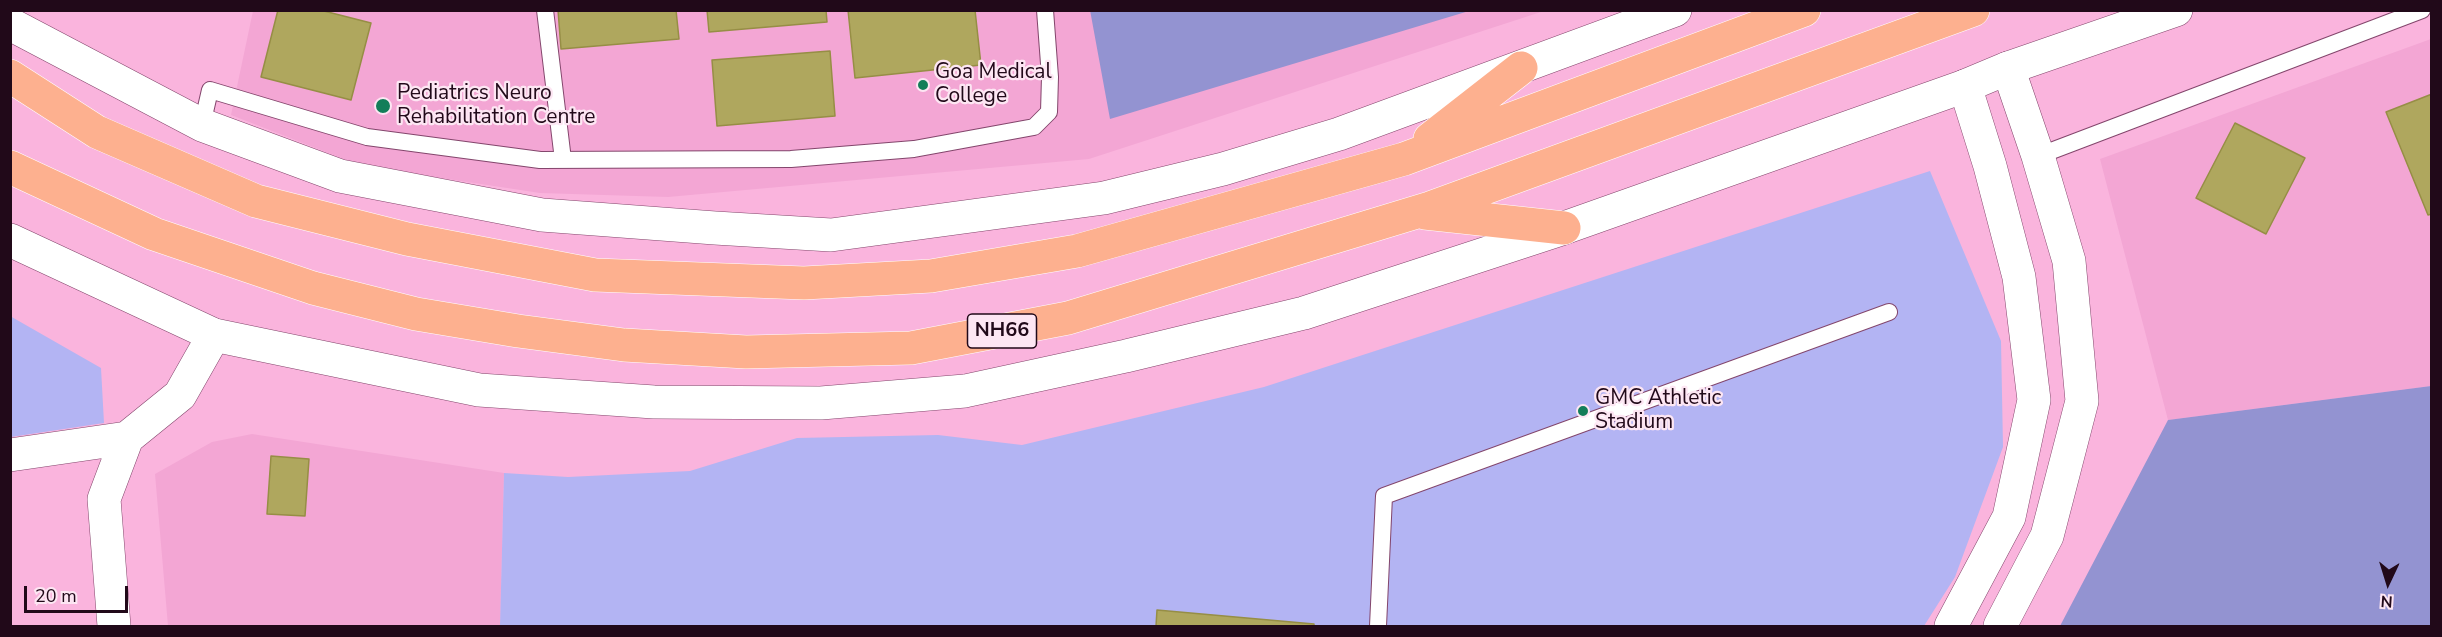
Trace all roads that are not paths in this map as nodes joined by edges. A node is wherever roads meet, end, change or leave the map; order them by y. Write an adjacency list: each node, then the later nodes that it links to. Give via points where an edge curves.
1 (545, 10): 16 (lane)
2 (1045, 10): 16 (lane, via 1049,112 1034,127 914,149 790,159)
3 (1675, 10): 9 (street)
4 (1804, 10): 15 (highway)
5 (1972, 10): 18 (highway, NH66)
6 (2176, 10): 10 (street)
7 (2422, 10): 14 (lane)
8 (10, 24): 13 (street)
9 (1521, 68): 13 (street, via 1339,134 1223,169 1104,198 831,235 542,215 340,176); 15 (highway)
10 (2008, 68): 12 (street); 14 (street)
11 (10, 76): 15 (highway, via 97,132 256,201 406,239 595,275 804,283 932,276 1077,251)
12 (1965, 86): 19 (street); 27 (street, via 2019,277 2034,400 2009,517)
13 (202, 125): 16 (lane, via 210,90 367,137)
14 (2038, 156): 28 (street, via 2069,261 2082,401 2047,536)
15 (1404, 159)
16 (563, 160)
17 (10, 167): 18 (highway, NH66, via 154,234 313,288 405,312 624,345 746,352 911,348 1068,318)
18 (1417, 212): 19 (highway)
19 (1564, 228): 22 (street, via 1304,312 1126,356 965,391 821,403 654,402 478,390)
20 (10, 240): 22 (street)
21 (1888, 312): 26 (lane, via 1384,496)
22 (214, 334): 23 (street, via 180,395)
23 (127, 438): 24 (street); 25 (street, via 104,499)
24 (10, 455)
25 (114, 627)
26 (1378, 627)
27 (1951, 627)
28 (2000, 627)

